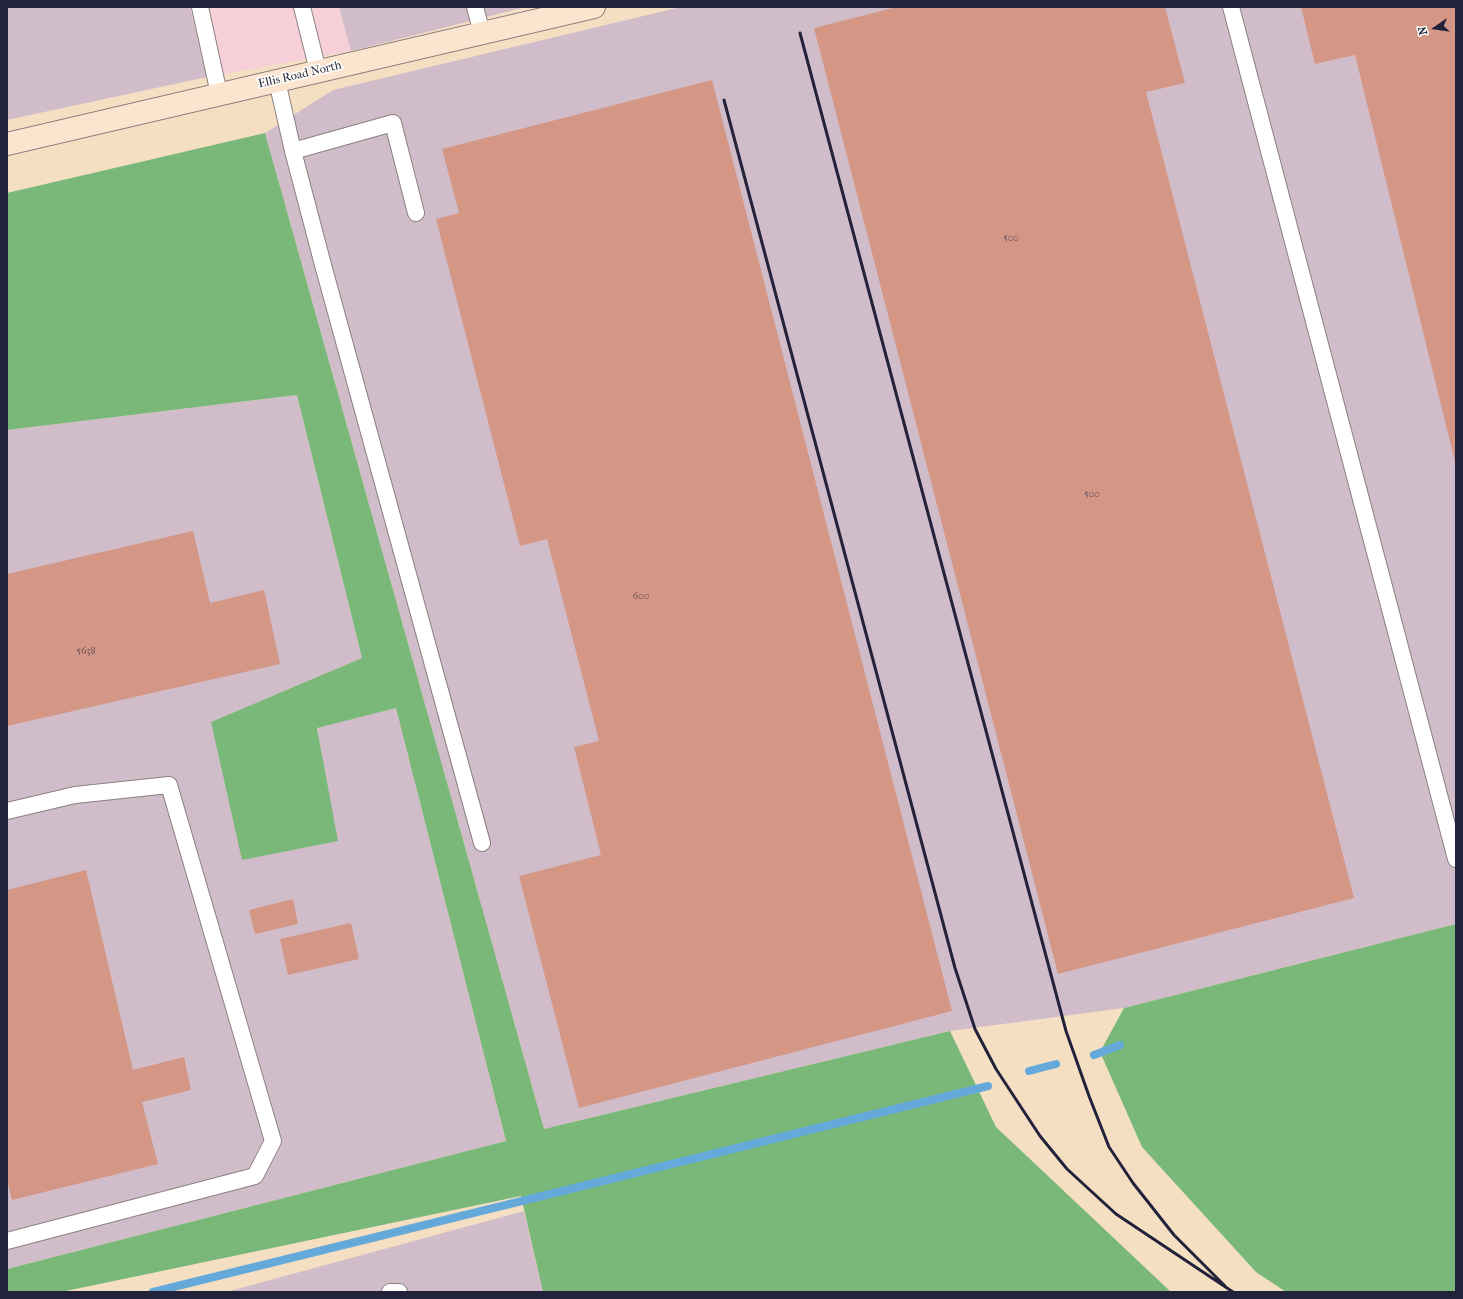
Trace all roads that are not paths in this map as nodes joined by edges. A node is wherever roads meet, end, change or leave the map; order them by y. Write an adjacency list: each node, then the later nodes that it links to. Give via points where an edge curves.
1 (200, 7): 9 (lane)
2 (302, 7): 7 (lane)
3 (475, 7): 6 (lane)
4 (594, 7): 6 (street, Ellis Road North)
5 (1231, 7): 15 (lane)
6 (482, 33): 7 (street, Ellis Road North)
7 (318, 71): 8 (street, Ellis Road North)
8 (277, 81): 9 (street, Ellis Road North); 11 (lane)
9 (219, 94): 10 (street, Ellis Road North)
10 (7, 144)
11 (293, 151): 12 (lane, via 393,123); 14 (lane)
12 (416, 213)
13 (7, 811): 16 (lane, via 75,794 169,785 273,1141 254,1176)
14 (482, 843)
15 (1456, 859)
16 (7, 1241)
17 (390, 1292): 18 (lane)
18 (399, 1292)

